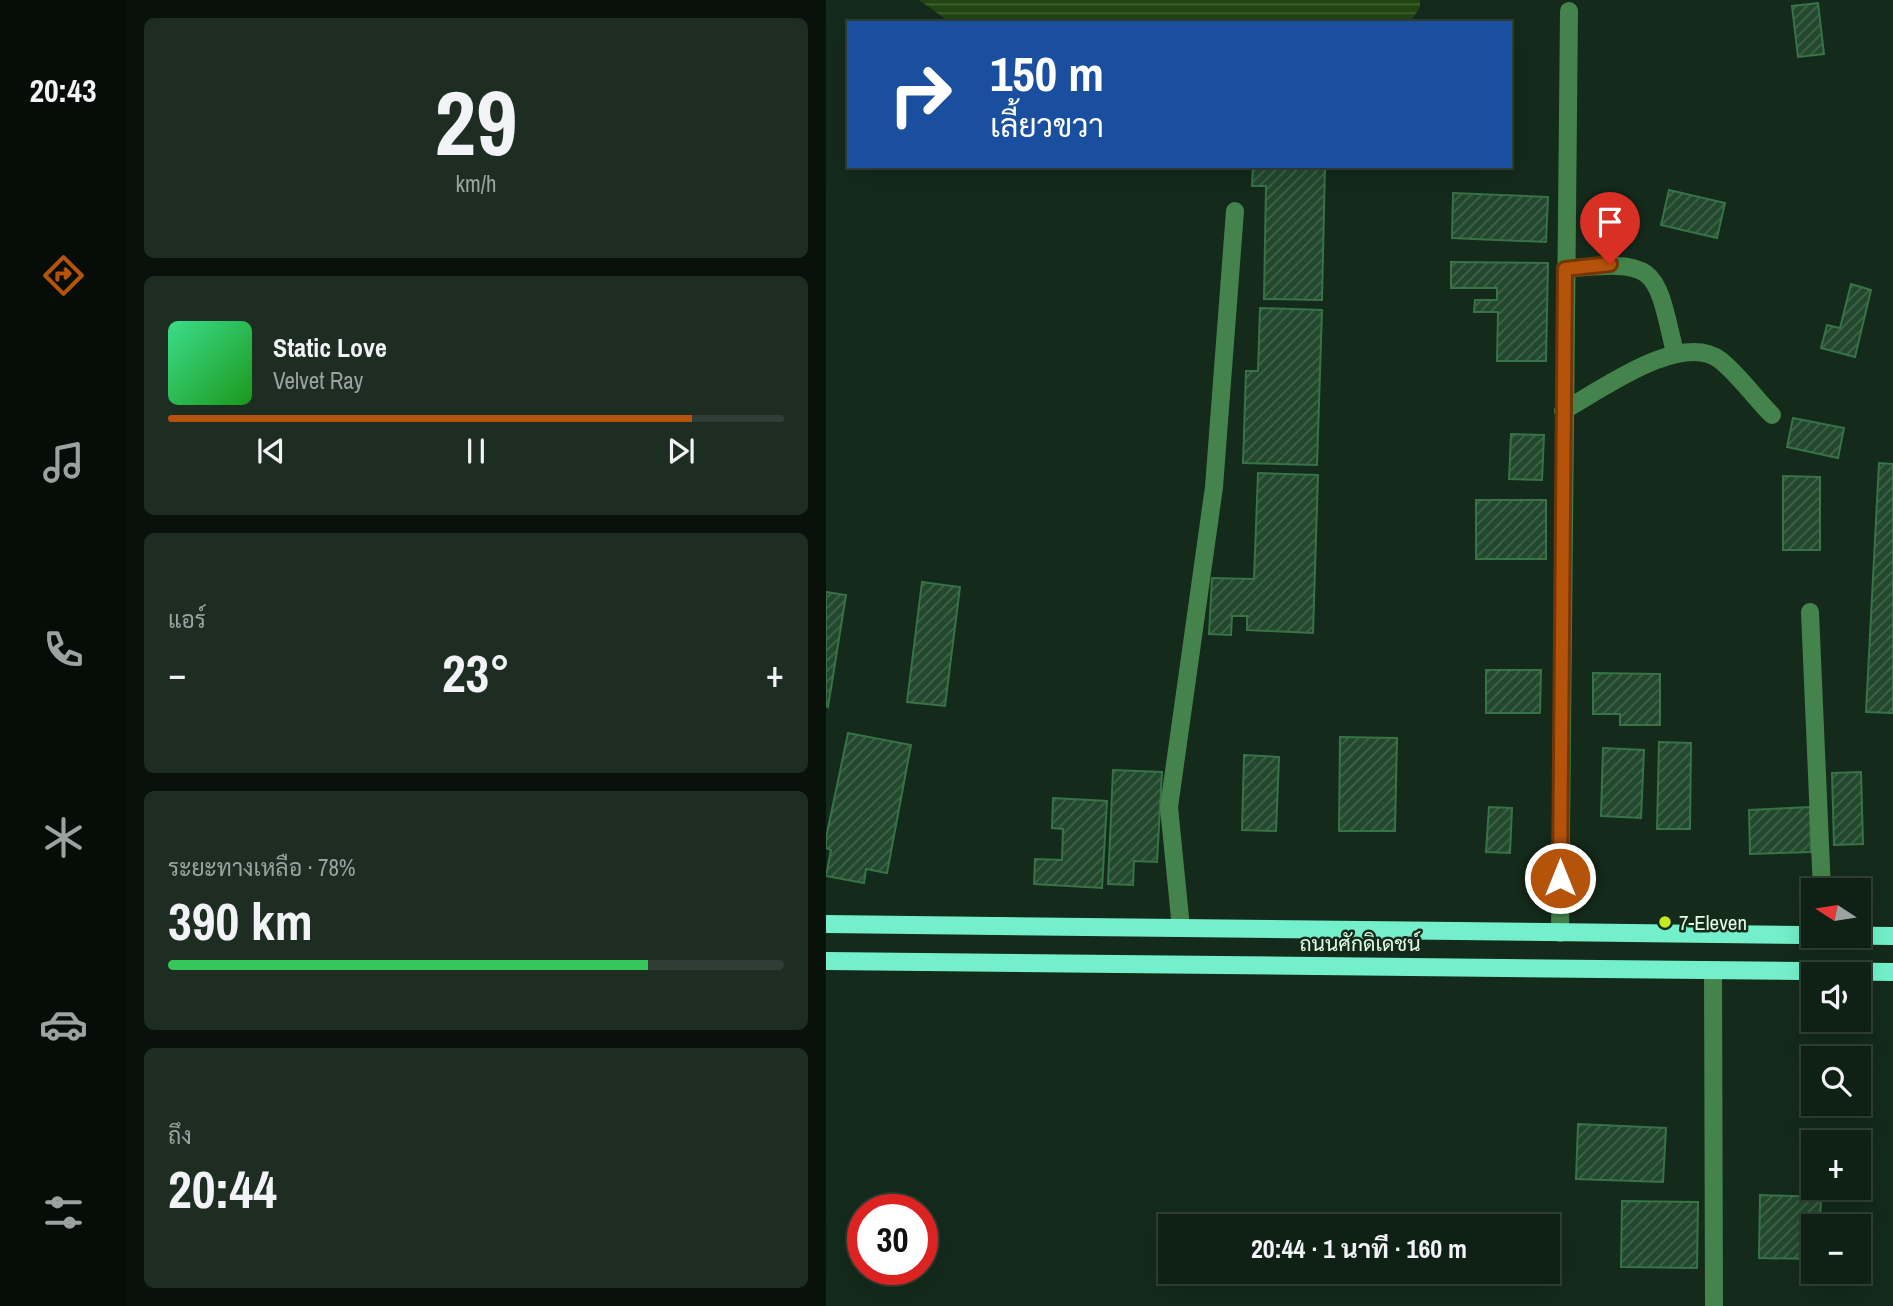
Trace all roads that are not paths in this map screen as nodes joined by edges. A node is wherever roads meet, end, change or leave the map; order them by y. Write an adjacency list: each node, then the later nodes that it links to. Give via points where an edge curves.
1 (1569, 12): 3 (street)
2 (1235, 211): 10 (street, via 1213,486 1169,807)
3 (1565, 269): 4 (street, via 1610,264 1632,266 1650,275 1662,297); 5 (street)
4 (1675, 353): 5 (street); 6 (street, via 1703,353 1718,359)
5 (1563, 411): 11 (street)
6 (1772, 415)
7 (1810, 612): 8 (street)
8 (1821, 878)
9 (826, 924): 10 (main road)
10 (1181, 928): 11 (main road)
11 (1560, 933): 14 (main road)
12 (1871, 936): 13 (main road)
13 (1893, 936)
14 (1801, 937)
15 (826, 961): 16 (main road, ถนนศักดิเดชน์)
16 (1713, 971): 17 (main road, ถนนศักดิเดชน์); 18 (street)
17 (1893, 972)
18 (1714, 1306)

